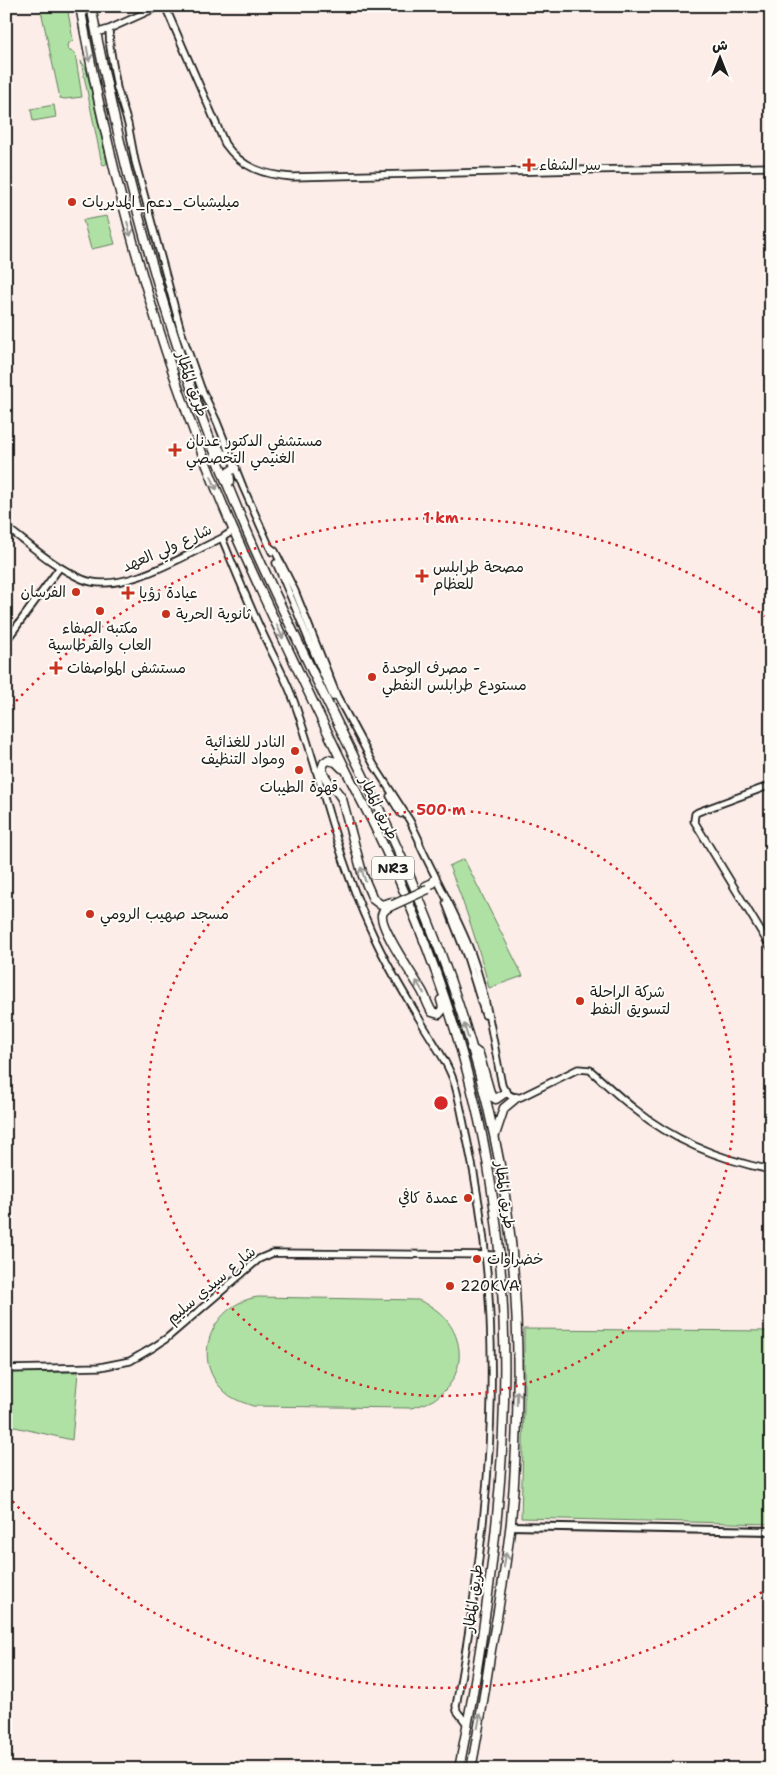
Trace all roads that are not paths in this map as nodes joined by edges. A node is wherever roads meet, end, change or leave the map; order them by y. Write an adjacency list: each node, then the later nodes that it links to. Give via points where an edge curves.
1 (80, 6): 13 (highway, طريق المطار / NR3, one-way to 13, via 94,89 133,244 188,417)
2 (91, 6): 6 (highway, طريق المطار / NR3)
3 (160, 6): 5 (street)
4 (165, 6): 7 (street, via 225,144 239,160 267,174 292,177)
5 (109, 29): 6 (street); 9 (street, via 117,88 181,331)
6 (96, 33): 8 (highway, طريق المطار / NR3, via 144,236)
7 (771, 167)
8 (201, 417): 9 (highway, via 221,452); 11 (highway, طريق المطار / NR3)
9 (231, 457): 10 (street)
10 (235, 468): 11 (highway, via 228,474); 20 (street, via 255,516 295,590 337,696 372,766 410,821)
11 (232, 495): 24 (highway, طريق المطار / NR3, one-way to 11, via 451,980 389,829)
12 (6, 527): 15 (street, شارع ولي العهد)
13 (234, 530): 14 (street, شارع ولي العهد); 17 (highway, طريق المطار / NR3, one-way to 17)
14 (222, 538): 15 (street, شارع ولي العهد, via 122,581 101,583 83,579); 18 (street, via 295,703)
15 (60, 567): 16 (street)
16 (6, 640)
17 (348, 776): 18 (highway, via 336,762 328,760 322,766); 22 (highway, طريق المطار / NR3, via 373,823)
18 (322, 780): 21 (highway, one-way to 18, via 381,905 373,899 363,876 342,799 333,786); 29 (street, via 344,864 370,929 454,1082 476,1183)
19 (771, 785): 23 (street, via 698,812 694,821)
20 (439, 886): 21 (highway, bridge, via 427,887); 25 (street, via 467,957)
21 (392, 904): 22 (highway, one-way to 21, via 442,1003 439,1014 429,1008 424,992 384,924 382,914)
22 (422, 936): 30 (highway, طريق المطار / NR3, via 460,1043 476,1104)
23 (771, 948)
24 (471, 1048): 25 (highway, via 479,1054 491,1096 498,1099); 27 (highway, طريق المطار / NR3)
25 (506, 1092): 26 (street)
26 (516, 1098): 27 (highway, via 504,1108); 28 (street, via 586,1068 637,1111 676,1137 716,1156)
27 (494, 1136): 32 (highway, طريق المطار / NR3, one-way to 27, via 517,1389 515,1303 507,1212)
28 (771, 1170)
29 (486, 1255): 30 (street, شارع سيدي سليم); 31 (street, شارع سيدي سليم, via 272,1253 259,1259 167,1338 130,1361 100,1367); 34 (street, via 492,1331 490,1443 478,1580 456,1706)
30 (500, 1255): 34 (highway, طريق المطار / NR3, via 505,1384 500,1492 485,1619)
31 (6, 1369)
32 (510, 1526): 33 (main road); 36 (highway, طريق المطار / NR3, one-way to 32)
33 (771, 1531)
34 (467, 1724): 35 (highway, طريق المطار / NR3)
35 (459, 1769)
36 (471, 1769)

